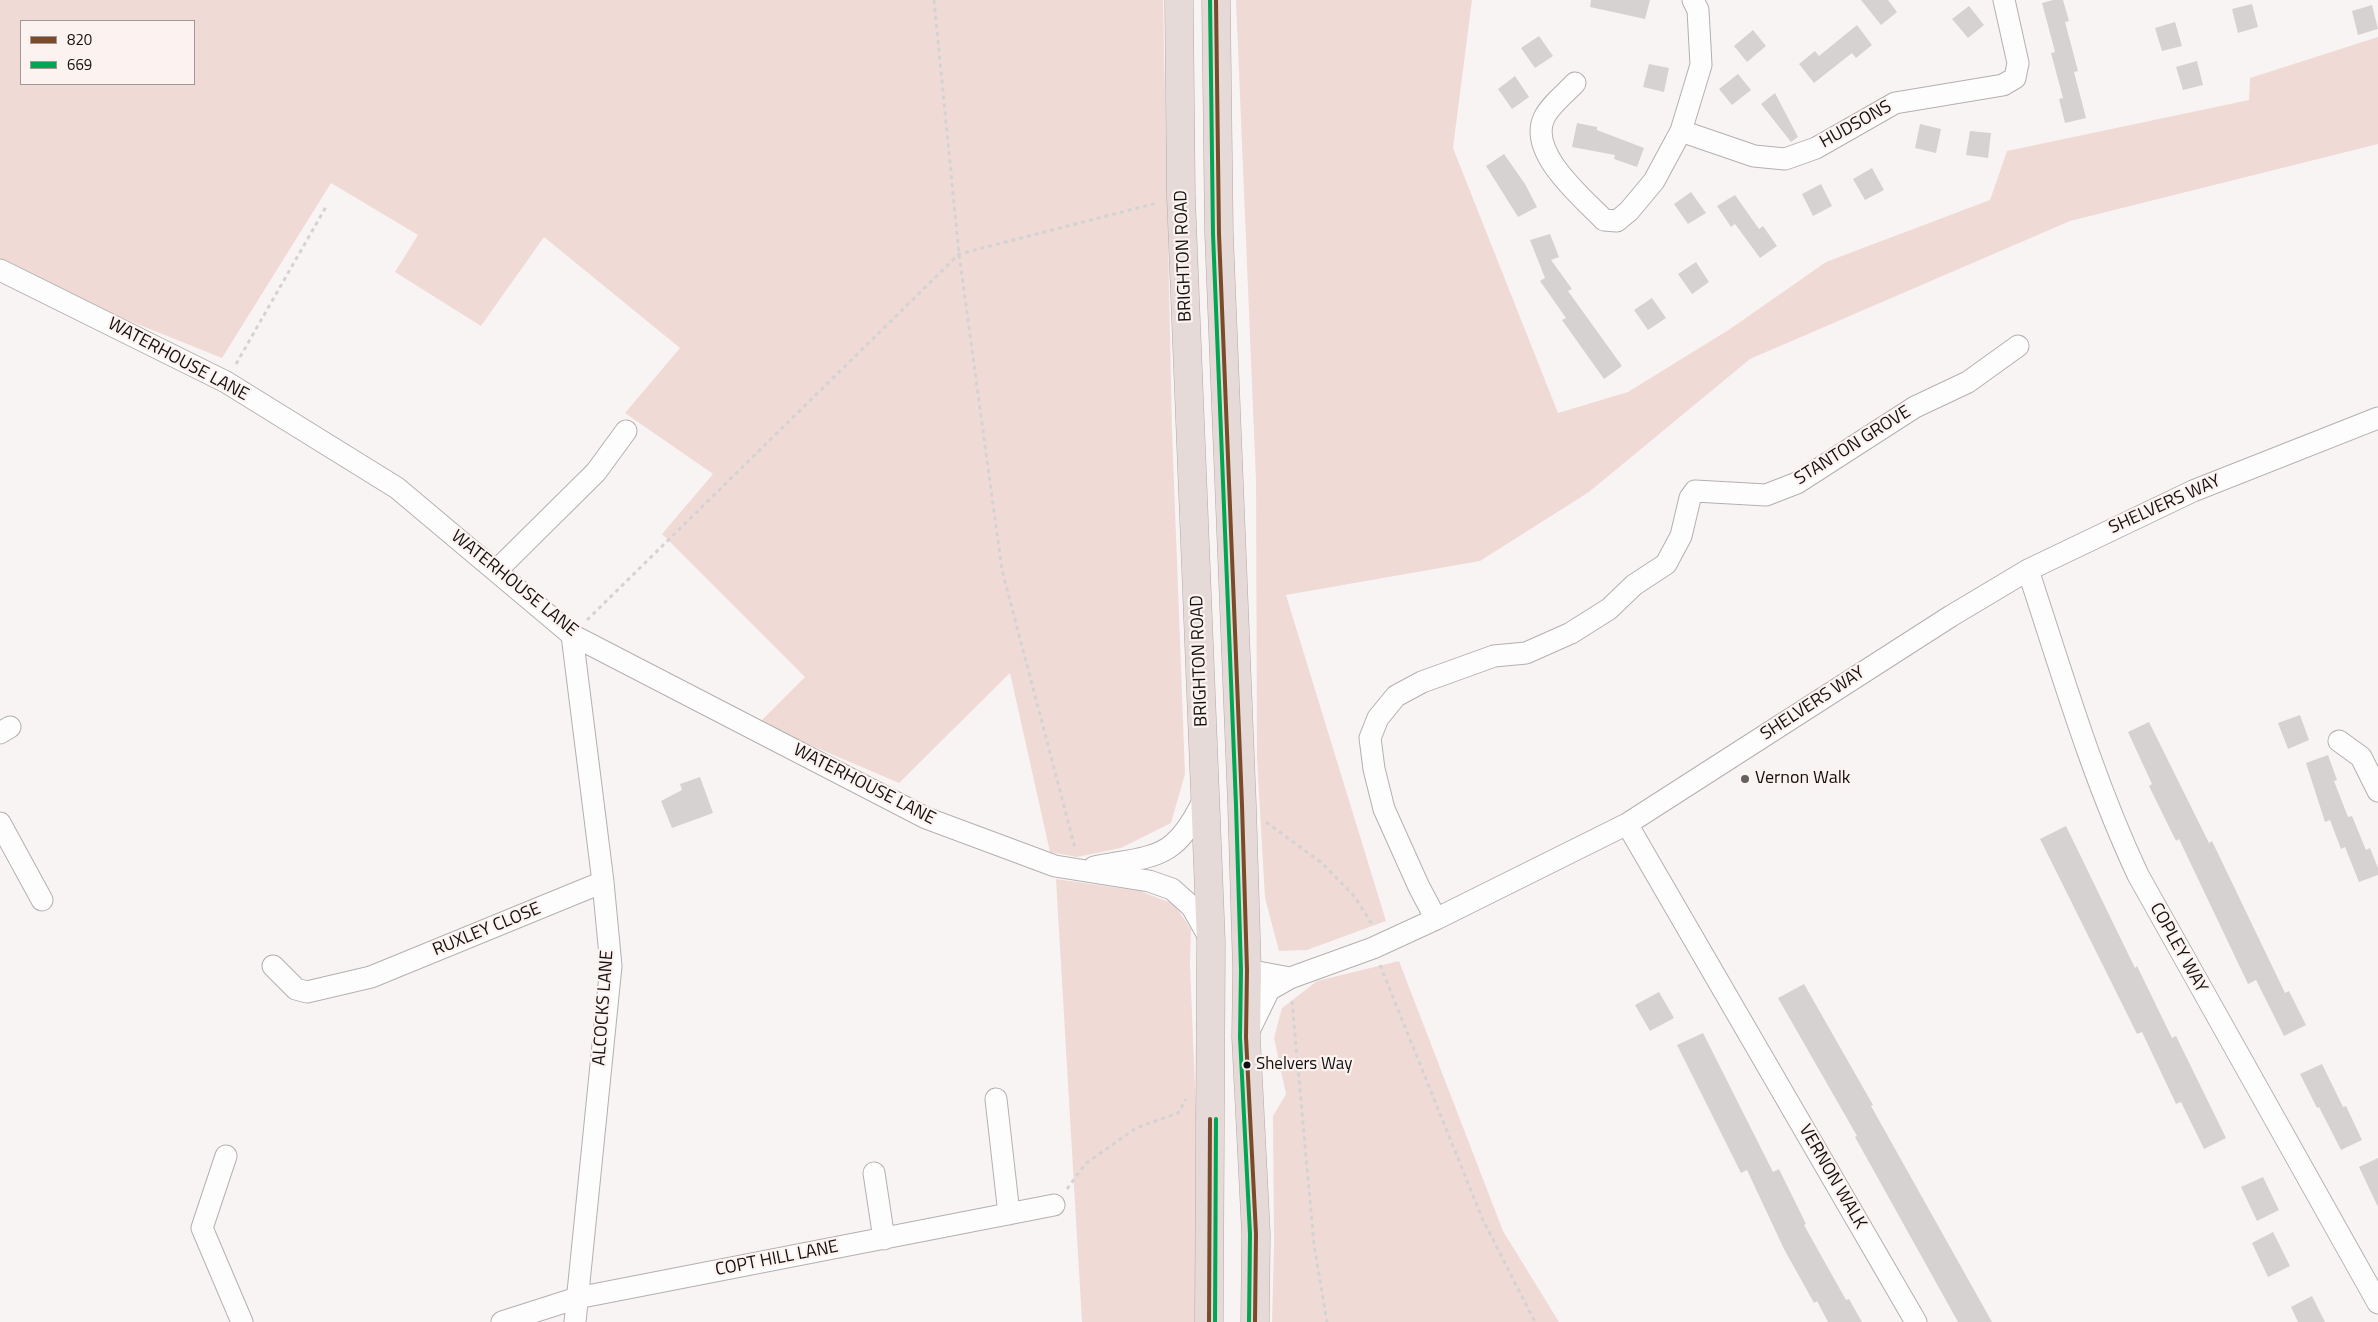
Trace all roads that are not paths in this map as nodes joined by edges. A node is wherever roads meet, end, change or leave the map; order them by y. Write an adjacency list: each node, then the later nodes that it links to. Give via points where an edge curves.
1 (1179, 0): 16 (highway, BRIGHTON ROAD, via 1181,197)
2 (1216, 0): 25 (highway, BRIGHTON ROAD, via 1219,234)
3 (1693, 0): 6 (street, via 1698,10 1701,65)
4 (2004, 0): 6 (street, HUDSONS, via 2018,63 2015,78 2003,84 1895,103 1816,148 1785,159 1754,156)
5 (1576, 83): 6 (street, via 1545,116 1541,127 1542,142 1559,173 1604,220 1617,220 1630,212 1654,181)
6 (1681, 131)
7 (0, 270): 11 (street, WATERHOUSE LANE, via 226,382 397,488)
8 (2018, 346): 22 (street, STANTON GROVE, via 1968,382 1915,407 1797,483 1766,495 1695,491 1690,498 1681,536 1666,564 1634,585 1609,609 1570,633 1526,653 1494,656 1422,682 1396,696 1378,718 1370,738 1384,809)
9 (2378, 418): 12 (street, SHELVERS WAY, via 2193,491)
10 (626, 431): 11 (street, via 596,472)
11 (498, 570): 13 (street, WATERHOUSE LANE)
12 (2028, 570): 18 (street, SHELVERS WAY); 36 (street, COPLEY WAY, via 2115,827 2134,867)
13 (572, 634): 19 (street, WATERHOUSE LANE, via 926,818 1055,866); 20 (street, ALCOCKS LANE)
14 (2339, 741): 15 (street, via 2360,757)
15 (2378, 791)
16 (1205, 798): 19 (street, WATERHOUSE LANE, via 1187,832 1166,851 1155,856); 23 (highway, BRIGHTON ROAD)
17 (0, 823): 21 (street)
18 (1627, 824): 22 (street, SHELVERS WAY); 42 (street, VERNON WALK)
19 (1076, 870): 23 (street, WATERHOUSE LANE, via 1149,881 1172,888 1192,907)
20 (603, 882): 24 (street, RUXLEY CLOSE, via 372,977 307,992 296,989); 35 (street, ALCOCKS LANE, via 611,966)
21 (42, 900)
22 (1436, 919): 26 (street, SHELVERS WAY, via 1378,946)
23 (1211, 942): 28 (highway, BRIGHTON ROAD)
24 (273, 966)
25 (1247, 970): 26 (street); 27 (highway, BRIGHTON ROAD); 28 (highway, via 1229,986)
26 (1290, 978): 27 (street, SHELVERS WAY, via 1269,990)
27 (1246, 1038): 41 (highway, BRIGHTON ROAD, via 1256,1234)
28 (1210, 1055): 40 (highway, BRIGHTON ROAD)
29 (996, 1100): 33 (street)
30 (226, 1156): 37 (street, via 202,1228)
31 (874, 1173): 34 (street)
32 (1054, 1205): 33 (street, COPT HILL LANE)
33 (1009, 1214): 34 (street, COPT HILL LANE)
34 (884, 1238): 35 (street, COPT HILL LANE)
35 (577, 1298): 38 (street, COPT HILL LANE); 39 (street, ALCOCKS LANE)
36 (2378, 1303)
37 (242, 1322)
38 (502, 1322)
39 (575, 1322)
40 (1210, 1322)
41 (1255, 1322)
42 (1916, 1322)

